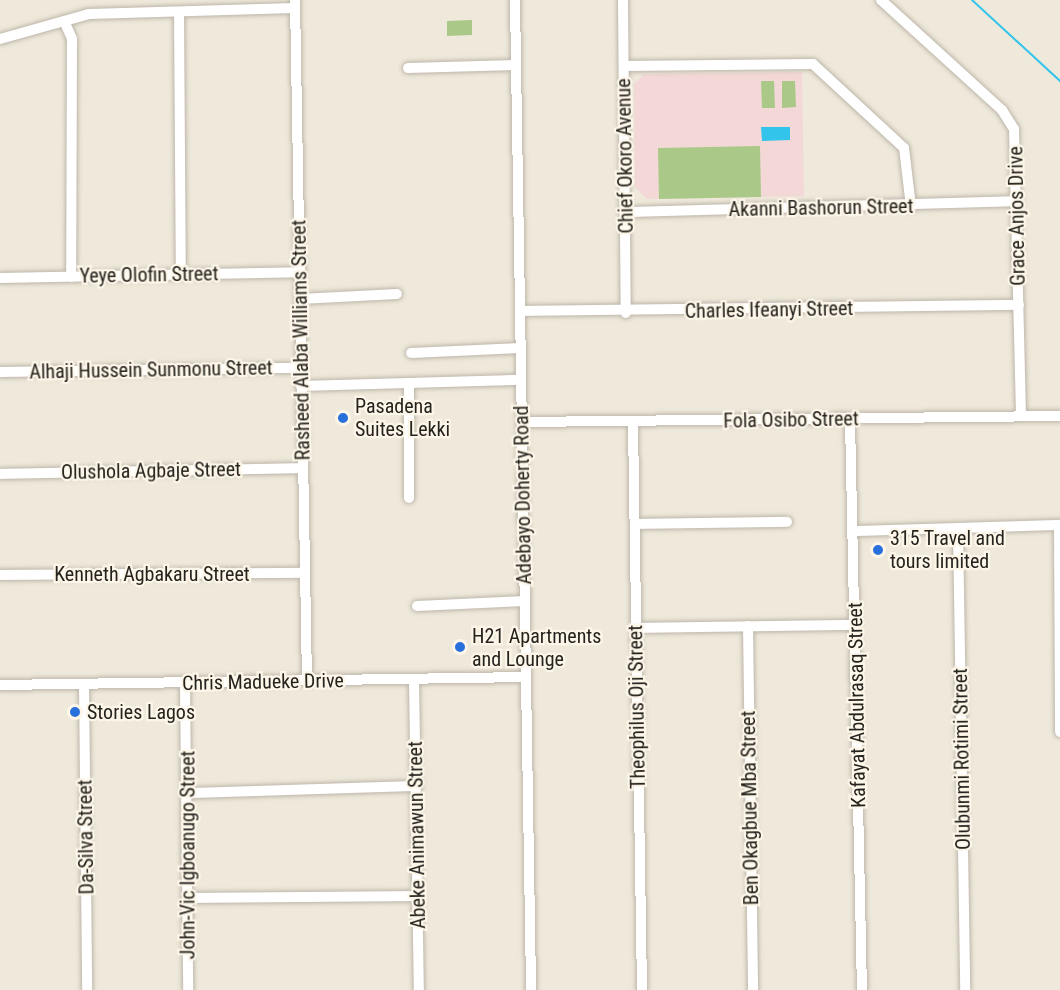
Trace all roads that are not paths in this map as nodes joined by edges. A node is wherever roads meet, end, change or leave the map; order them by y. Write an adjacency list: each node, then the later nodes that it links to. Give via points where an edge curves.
1 (515, 0): 8 (street, Adebayo Doherty Road)
2 (623, 0): 9 (street, Chief Okoro Avenue)
3 (881, 0): 11 (street, Grace Anjos Drive, via 1009,119 1016,140)
4 (295, 4): 5 (street); 14 (street, Rasheed Alaba Williams Street)
5 (179, 12): 6 (street, via 89,14); 15 (street)
6 (65, 23): 7 (street); 16 (street, via 72,39)
7 (0, 39)
8 (516, 65): 10 (street); 21 (street, Adebayo Doherty Road)
9 (624, 66): 12 (street, via 813,64 904,148); 13 (street, Chief Okoro Avenue)
10 (408, 68)
11 (1017, 201): 12 (street, Akanni Bashorun Street); 20 (street, Grace Anjos Drive)
12 (911, 207): 13 (street, Akanni Bashorun Street)
13 (626, 212): 22 (street, Chief Okoro Avenue)
14 (299, 272): 15 (street, Yeye Olofin Street); 19 (street, Rasheed Alaba Williams Street)
15 (181, 275): 16 (street, Yeye Olofin Street)
16 (71, 277): 17 (street, Yeye Olofin Street)
17 (0, 278)
18 (397, 294): 19 (street)
19 (300, 298): 25 (street, Rasheed Alaba Williams Street)
20 (1019, 305): 22 (street, Charles Ifeanyi Street); 30 (street, Grace Anjos Drive)
21 (520, 311): 22 (street, Charles Ifeanyi Street); 23 (street, Adebayo Doherty Road)
22 (626, 313)
23 (521, 348): 24 (street); 27 (street, Adebayo Doherty Road)
24 (411, 353)
25 (301, 368): 26 (street, Alhaji Hussein Sunmonu Street); 29 (street, Rasheed Alaba Williams Street)
26 (0, 372)
27 (521, 380): 28 (street); 33 (street, Adebayo Doherty Road)
28 (409, 385): 29 (street); 37 (street)
29 (301, 387): 35 (street, Rasheed Alaba Williams Street)
30 (1021, 416): 31 (street, Fola Osibo Street); 32 (street, Fola Osibo Street)
31 (1060, 416)
32 (850, 419): 34 (street, Fola Osibo Street); 42 (street, Kafayat Abdulrasaq Street)
33 (522, 422): 34 (street, Fola Osibo Street); 45 (street, Adebayo Doherty Road)
34 (633, 423): 39 (street, Theophilus Oji Street)
35 (303, 468): 36 (street, Olushola Agbaje Street); 43 (street, Rasheed Alaba Williams Street)
36 (0, 474)
37 (409, 498)
38 (787, 522): 39 (street)
39 (634, 524): 50 (street, Theophilus Oji Street)
40 (1059, 525): 41 (street); 47 (street)
41 (958, 528): 42 (street); 69 (street, Olubunmi Rotimi Street)
42 (854, 531): 48 (street, Kafayat Abdulrasaq Street)
43 (304, 573): 44 (street, Kenneth Agbakaru Street); 52 (street, Rasheed Alaba Williams Street)
44 (0, 575)
45 (525, 601): 46 (street); 51 (street, Adebayo Doherty Road)
46 (417, 606)
47 (1059, 618): 57 (street)
48 (855, 625): 49 (street); 68 (street, Kafayat Abdulrasaq Street)
49 (748, 626): 50 (street); 67 (street, Ben Okagbue Mba Street)
50 (636, 628): 66 (street, Theophilus Oji Street)
51 (526, 677): 53 (street, Chris Madueke Drive); 65 (street, Adebayo Doherty Road)
52 (307, 679): 53 (street, Chris Madueke Drive); 55 (street, Chris Madueke Drive)
53 (414, 681): 58 (street, Abeke Animawun Street)
54 (84, 684): 55 (street, Chris Madueke Drive); 56 (street, Chris Madueke Drive); 62 (street, Da-Silva Street)
55 (185, 684): 59 (street, John-Vic Igboanugo Street)
56 (0, 686)
57 (1060, 732)
58 (417, 786): 59 (street); 60 (street, Abeke Animawun Street)
59 (189, 793): 61 (street, John-Vic Igboanugo Street)
60 (418, 896): 61 (street); 64 (street, Abeke Animawun Street)
61 (189, 898): 63 (street, John-Vic Igboanugo Street)
62 (87, 990)
63 (188, 990)
64 (418, 990)
65 (531, 990)
66 (642, 990)
67 (753, 990)
68 (862, 990)
69 (965, 990)

